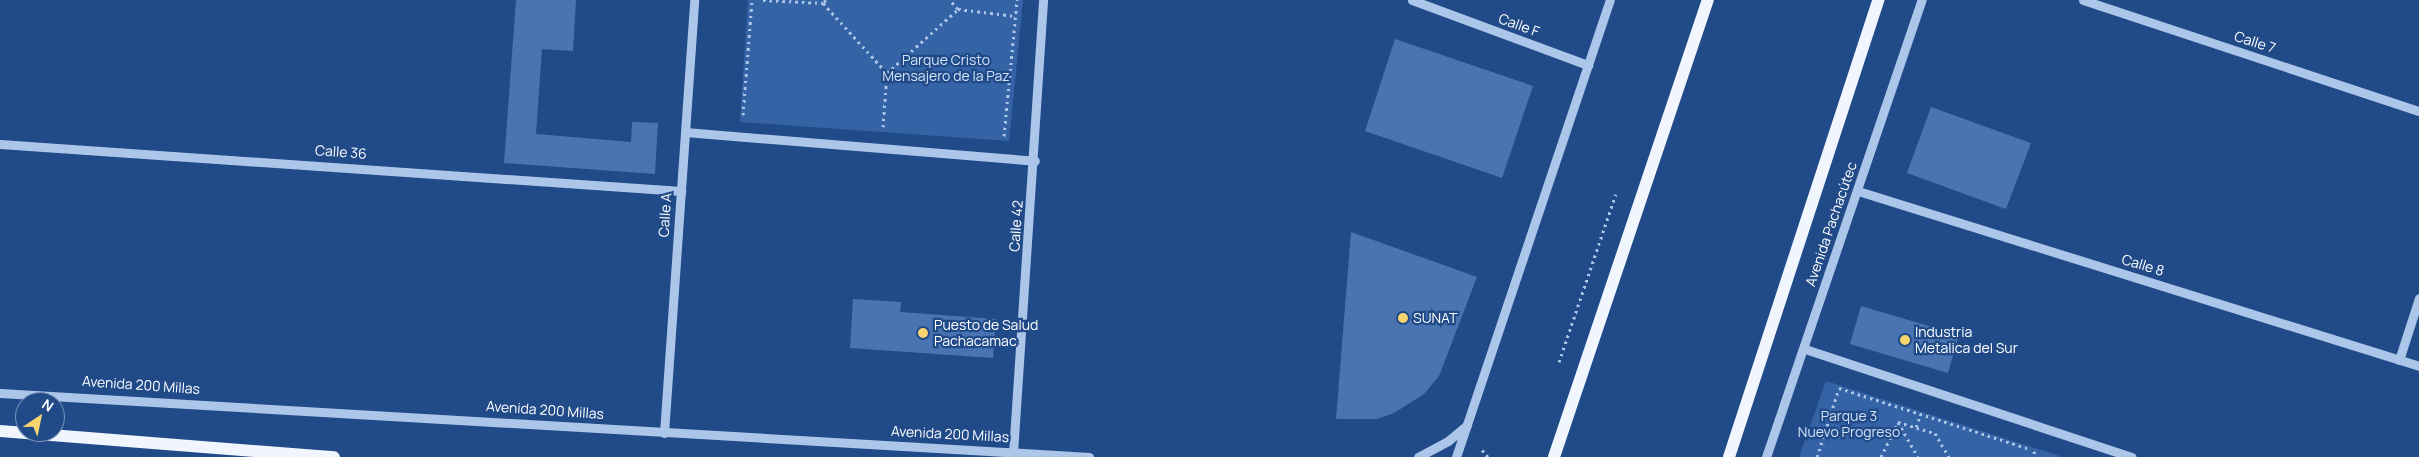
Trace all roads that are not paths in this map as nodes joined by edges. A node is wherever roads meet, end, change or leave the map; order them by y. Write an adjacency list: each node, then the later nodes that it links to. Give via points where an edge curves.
1 (694, 0): 11 (street, Calle A)
2 (1043, 0): 13 (street, Calle 42)
3 (1412, 0): 9 (street, Calle F)
4 (1610, 0): 9 (street)
5 (1708, 0): 29 (main road)
6 (1878, 0): 30 (main road, Avenida Pachacútec)
7 (1922, 0): 15 (street, Avenida Pachacútec)
8 (2083, 0): 10 (street, Calle 7)
9 (1588, 65): 21 (street)
10 (2419, 111)
11 (685, 132): 13 (street); 14 (street, Calle A)
12 (0, 144): 14 (street, Calle 36)
13 (1035, 161): 24 (street, Calle 42)
14 (681, 191): 23 (street, Calle A)
15 (1858, 191): 17 (street, Avenida Pachacútec); 18 (street, Calle 8)
16 (2419, 298): 18 (street)
17 (1805, 349): 31 (street, Avenida Pachacútec); 32 (street)
18 (2399, 360): 19 (street, Calle 8)
19 (2419, 366)
20 (0, 393): 23 (street, Avenida 200 Millas)
21 (1470, 423): 27 (street, via 1448,441); 28 (street)
22 (0, 431): 25 (main road)
23 (664, 433): 24 (street, Avenida 200 Millas)
24 (1013, 453): 26 (street, Avenida 200 Millas)
25 (334, 457)
26 (1090, 457)
27 (1418, 457)
28 (1456, 457)
29 (1554, 457)
30 (1729, 457)
31 (1766, 457)
32 (2132, 457)

